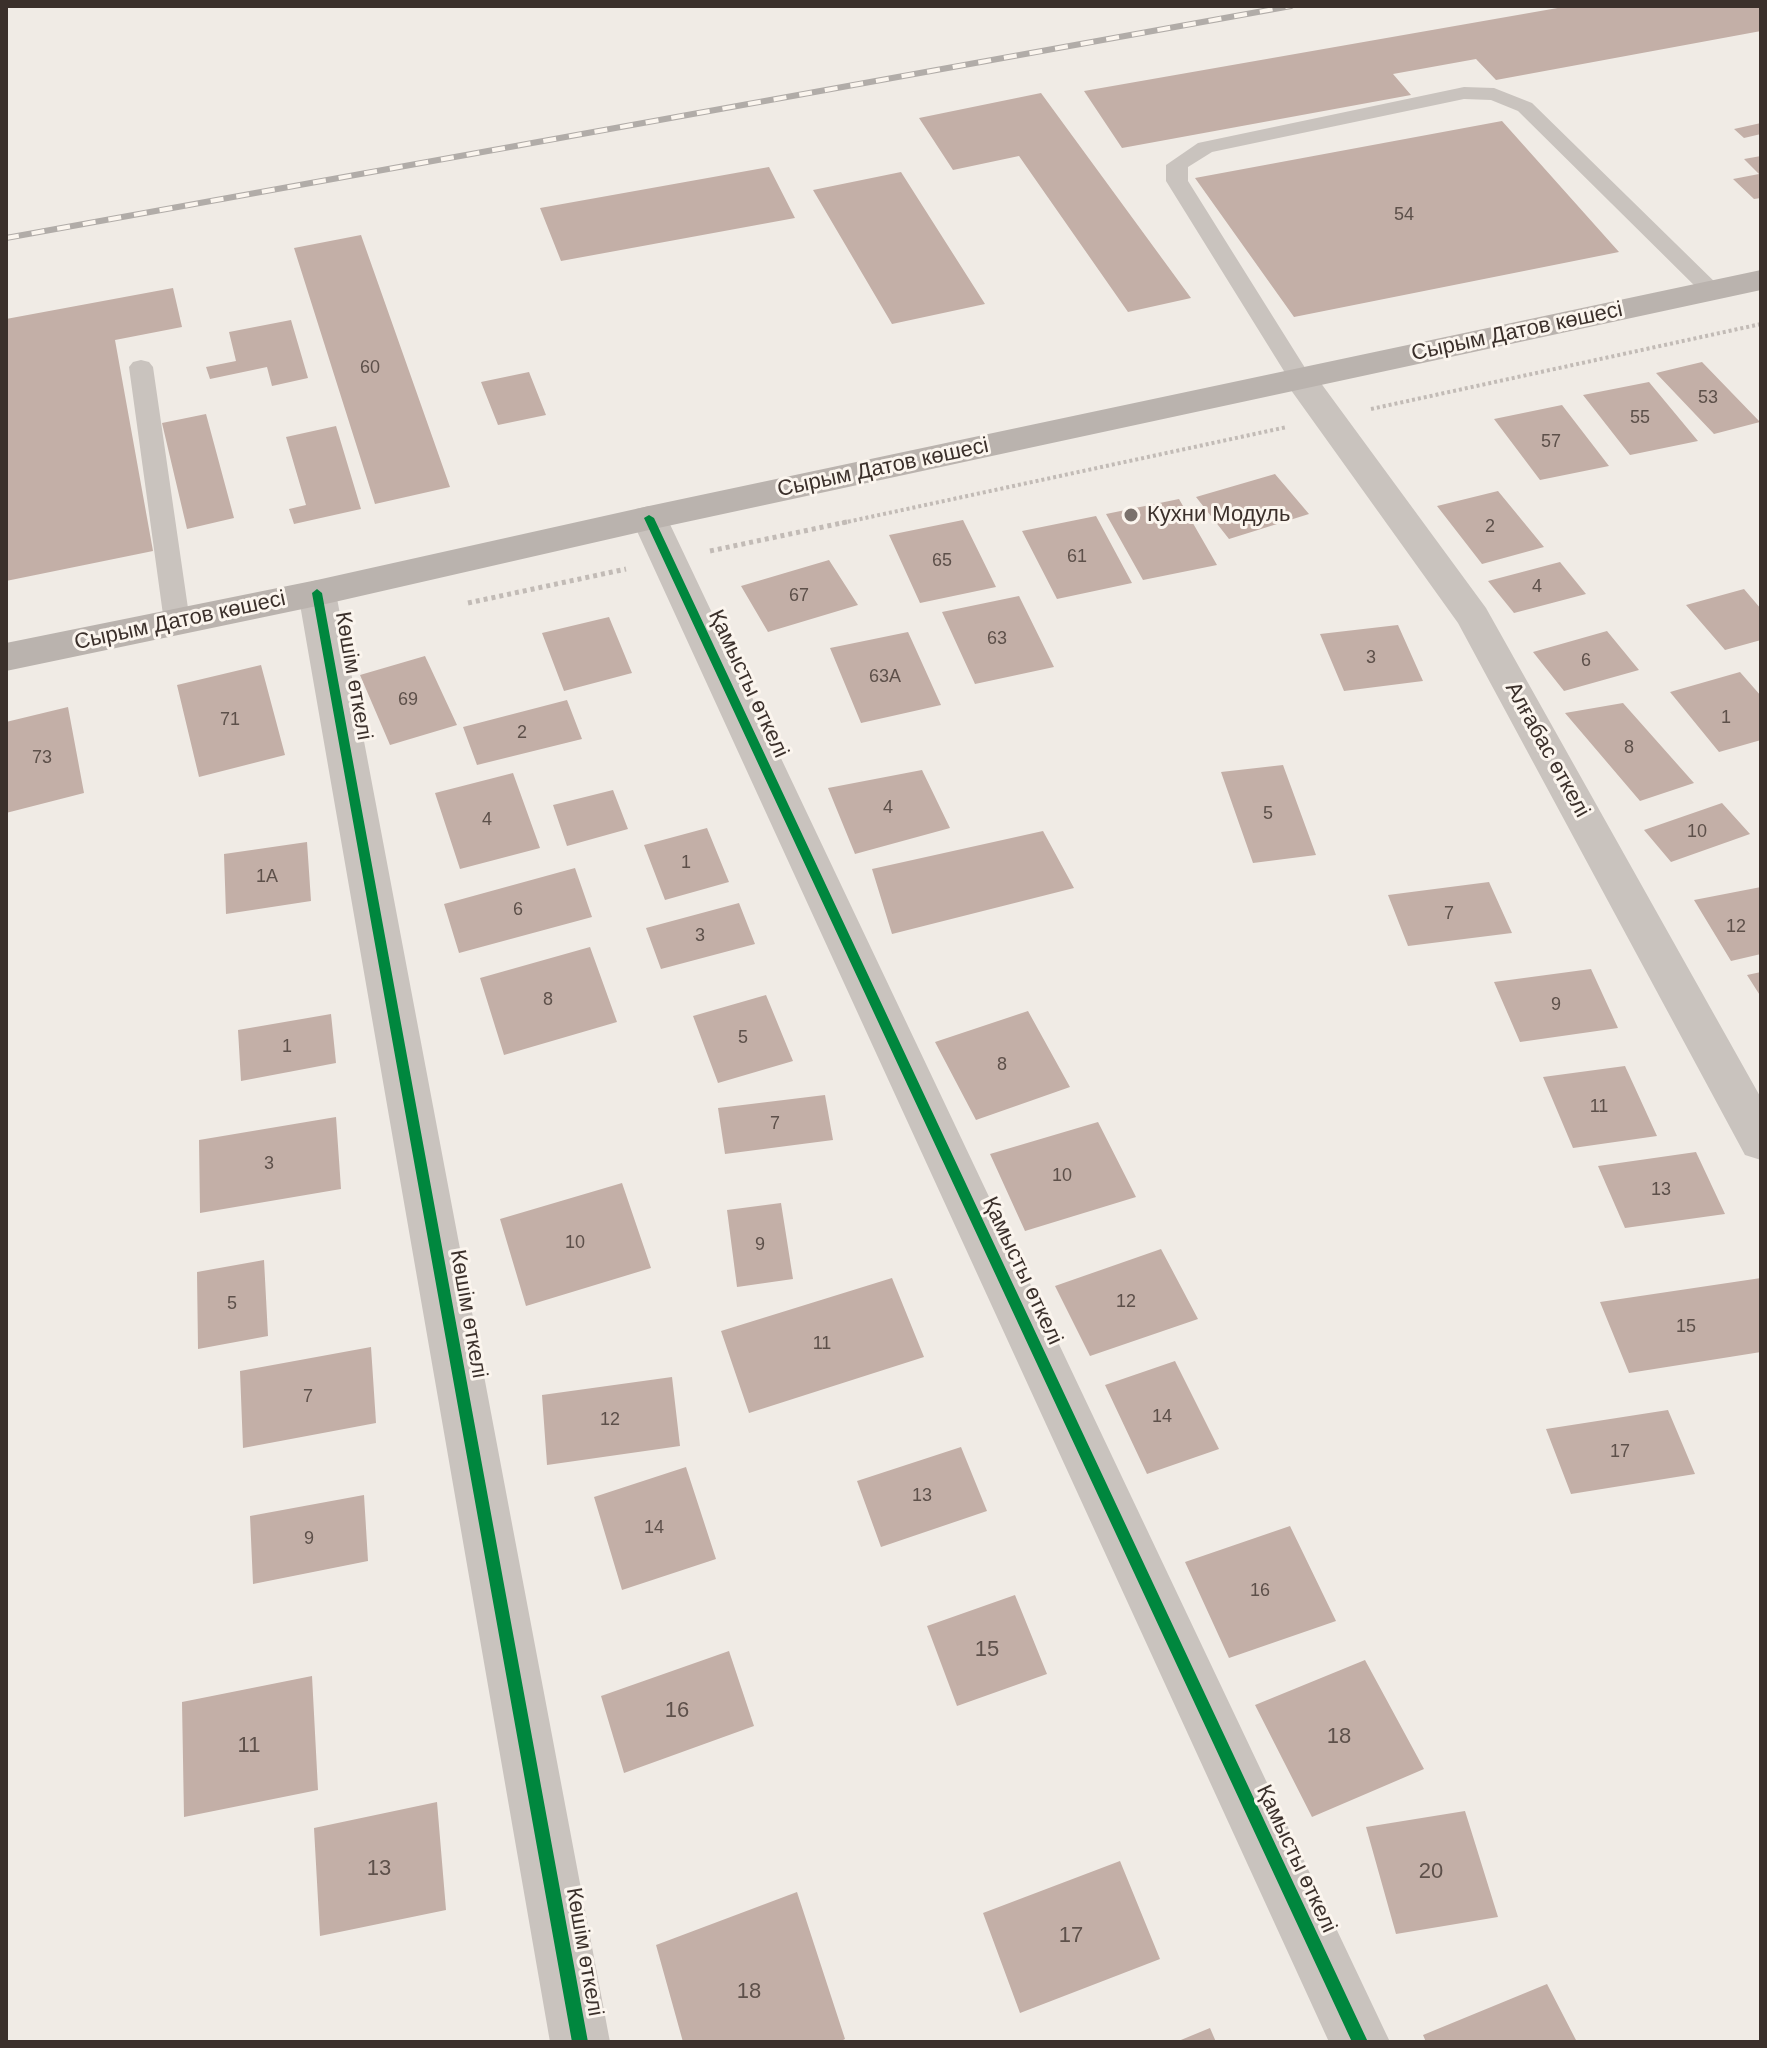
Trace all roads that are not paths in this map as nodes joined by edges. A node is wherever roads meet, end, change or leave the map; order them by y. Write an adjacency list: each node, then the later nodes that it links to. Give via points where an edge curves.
1 (1761, 280): 2 (main road, Сырым Датов көшесі)
2 (1712, 290): 4 (main road, Сырым Датов көшесі); 4 (lane, via 1525,107 1494,94 1464,93 1205,147 1177,165 1177,181)
3 (141, 367): 7 (lane)
4 (1300, 379): 5 (main road, Сырым Датов көшесі); 9 (street, Алғабас өткелі, via 1473,617)
5 (649, 518): 6 (main road, Сырым Датов көшесі); 11 (street, Қамысты өткелі)
6 (317, 593): 7 (main road, Сырым Датов көшесі); 10 (street, Көшім өткелі)
7 (177, 622): 8 (main road, Сырым Датов көшесі)
8 (6, 657)
9 (1761, 1141)
10 (580, 2042)
11 (1360, 2042)

